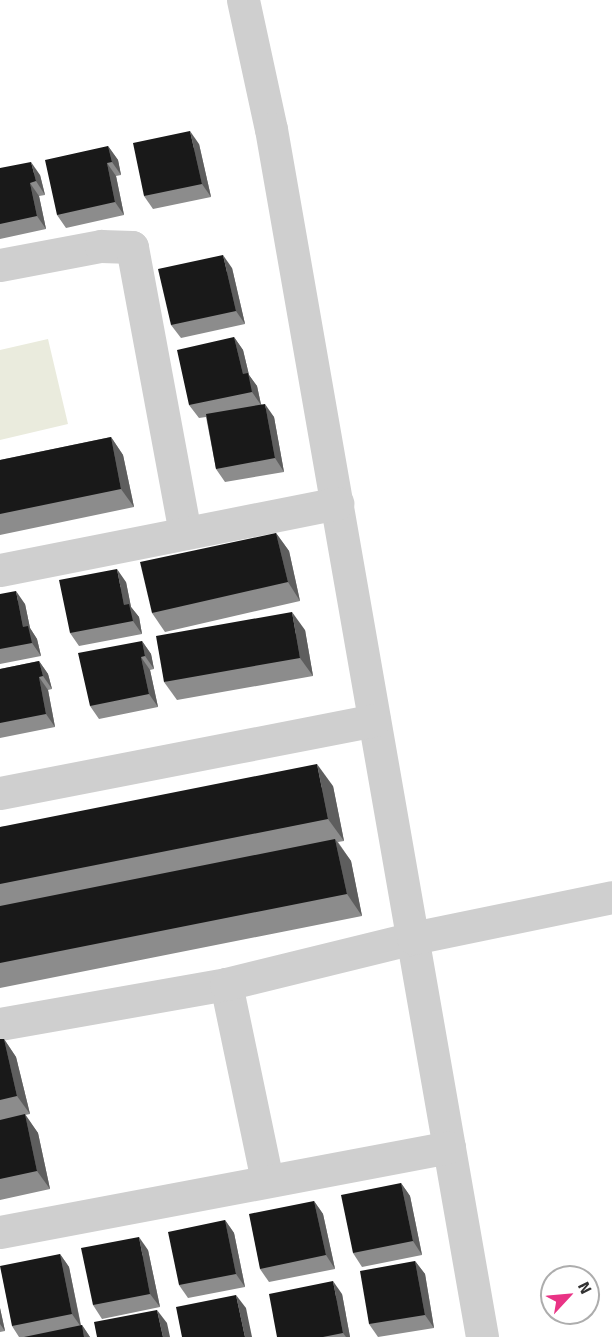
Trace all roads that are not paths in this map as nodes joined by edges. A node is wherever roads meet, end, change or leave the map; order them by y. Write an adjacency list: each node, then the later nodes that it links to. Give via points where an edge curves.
1 (243, 0): 3 (street, via 271,129)
2 (0, 265): 4 (street, via 101,246 132,248)
3 (337, 503): 4 (street); 6 (street)
4 (185, 532): 5 (street)
5 (0, 570)
6 (374, 720): 7 (street); 9 (street)
7 (0, 793)
8 (612, 897): 9 (street)
9 (413, 938): 10 (street); 12 (street)
10 (226, 984): 11 (street); 13 (street)
11 (0, 1024)
12 (449, 1147): 13 (street); 15 (street)
13 (267, 1180): 14 (street)
14 (0, 1232)
15 (482, 1337)

